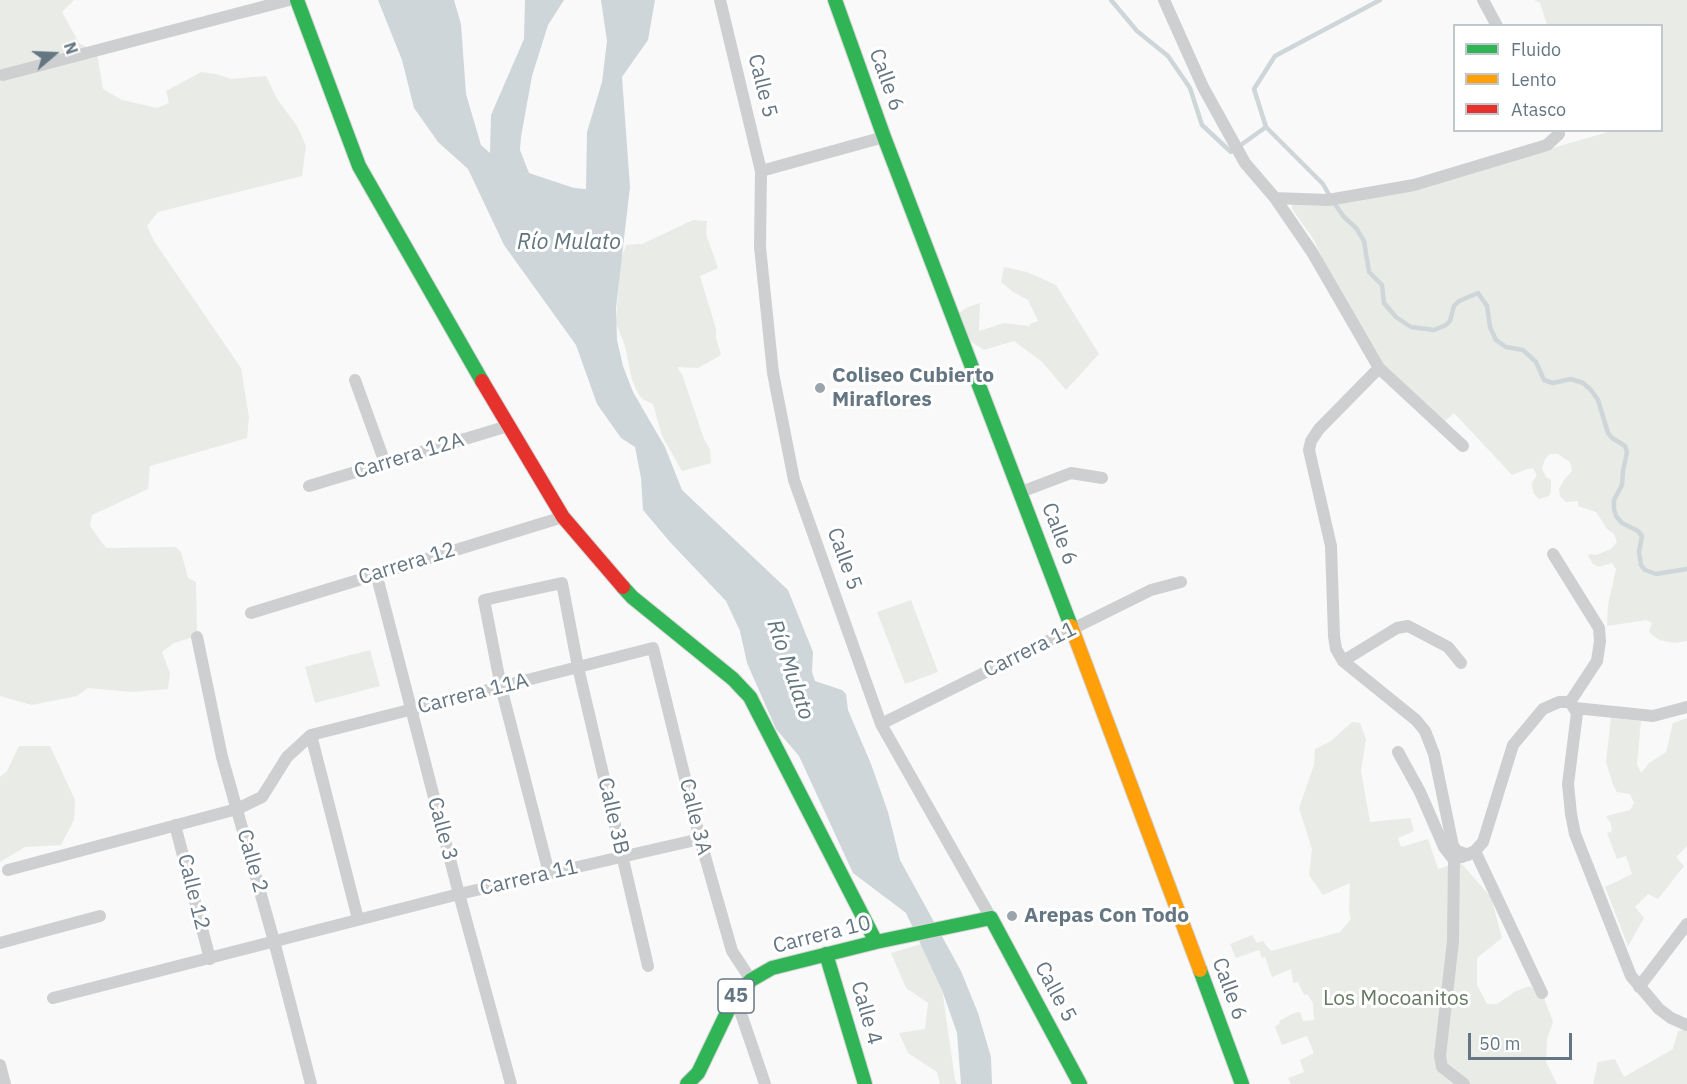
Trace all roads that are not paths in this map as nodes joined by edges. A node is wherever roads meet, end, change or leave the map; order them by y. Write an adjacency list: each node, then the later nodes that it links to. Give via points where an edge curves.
1 (289, 0): 8 (street)
2 (297, 0): 15 (street, via 360,166)
3 (720, 0): 11 (street, Calle 5)
4 (835, 0): 10 (street, Calle 6)
5 (1164, 0): 12 (street, via 1203,87 1245,163)
6 (1483, 0): 7 (street)
7 (1496, 24)
8 (3, 75)
9 (1559, 132): 12 (street, via 1547,145 1414,185 1328,200)
10 (884, 137): 11 (street); 20 (street, Calle 6)
11 (761, 171): 36 (street, Calle 5, via 760,248 773,373 794,480)
12 (1275, 198): 13 (street, via 1312,252)
13 (1379, 368): 16 (street); 29 (street, via 1319,429 1309,450 1331,546 1334,636)
14 (355, 380): 17 (street)
15 (508, 426): 17 (street, Carrera 12A); 21 (street)
16 (1463, 446)
17 (385, 463): 19 (street, Carrera 12A)
18 (1102, 478): 20 (street, via 1071,473)
19 (309, 486)
20 (1021, 492): 26 (street, Calle 6)
21 (563, 517): 23 (street, Carrera 12); 53 (street, via 632,597 750,697)
22 (1553, 554): 33 (street, via 1599,628 1597,661)
23 (376, 573): 25 (street, Carrera 12); 35 (street, Calle 3)
24 (1181, 582): 26 (street, Carrera 11, via 1155,588)
25 (251, 613)
26 (1072, 629): 36 (street, Carrera 11); 72 (street, Calle 6)
27 (197, 637): 39 (street, Calle 2)
28 (653, 648): 31 (street, Carrera 11A); 41 (street, Calle 3A)
29 (1342, 661): 30 (street, via 1397,628 1408,626 1448,647); 42 (street, via 1416,720 1425,732 1434,754 1453,846 1457,851)
30 (1461, 663)
31 (579, 667): 32 (street, Carrera 11A); 32 (street, Calle 3B, via 562,582 484,600); 43 (street, Calle 3B)
32 (501, 687): 35 (street, Carrera 11A); 46 (street)
33 (1573, 705): 34 (street, via 1653,716); 42 (street, via 1558,702 1543,709 1514,745 1487,833); 59 (street, via 1577,720 1568,784 1575,834 1631,976)
34 (1687, 707)
35 (411, 710): 37 (street, Carrera 11A); 47 (street, Calle 3)
36 (881, 724): 49 (street, Calle 5)
37 (311, 735): 39 (street, Carrera 11A, via 287,757 262,797); 50 (street)
38 (1398, 752): 44 (street)
39 (237, 809): 40 (street); 52 (street, Calle 2)
40 (175, 825): 45 (street); 56 (street, Calle 12)
41 (700, 839): 43 (street, Carrera 11); 58 (street, Calle 3A, via 732,951)
42 (1472, 853): 44 (street); 60 (street)
43 (622, 855): 46 (street, Carrera 11); 57 (street, Calle 3B)
44 (1454, 860): 73 (street, via 1453,941 1440,1056 1442,1067)
45 (8, 870)
46 (549, 873): 47 (street, Carrera 11)
47 (459, 894): 50 (street, Carrera 11); 67 (street, Calle 3)
48 (100, 916): 54 (street)
49 (991, 918): 53 (street, Carrera 10); 71 (street, Calle 5)
50 (358, 919): 52 (street, Carrera 11)
51 (1687, 924): 59 (street)
52 (274, 941): 56 (street, Carrera 11); 66 (street, Calle 2)
53 (876, 942): 55 (street, Carrera 10)
54 (0, 943)
55 (826, 954): 58 (street, Carrera 10 / 45, via 771,968); 70 (street, Calle 4)
56 (210, 959): 62 (street, Carrera 11)
57 (648, 966)
58 (751, 980): 61 (street, Carrera 10 / 45)
59 (1639, 987): 63 (street, via 1659,1009)
60 (1542, 993)
61 (735, 996): 68 (street, Carrera 10 / 45, via 698,1073); 69 (street)
62 (53, 998)
63 (1687, 1025)
64 (0, 1065): 65 (street)
65 (5, 1084)
66 (311, 1084)
67 (511, 1084)
68 (687, 1084)
69 (765, 1084)
70 (865, 1084)
71 (1080, 1084)
72 (1242, 1084)
73 (1464, 1084)

